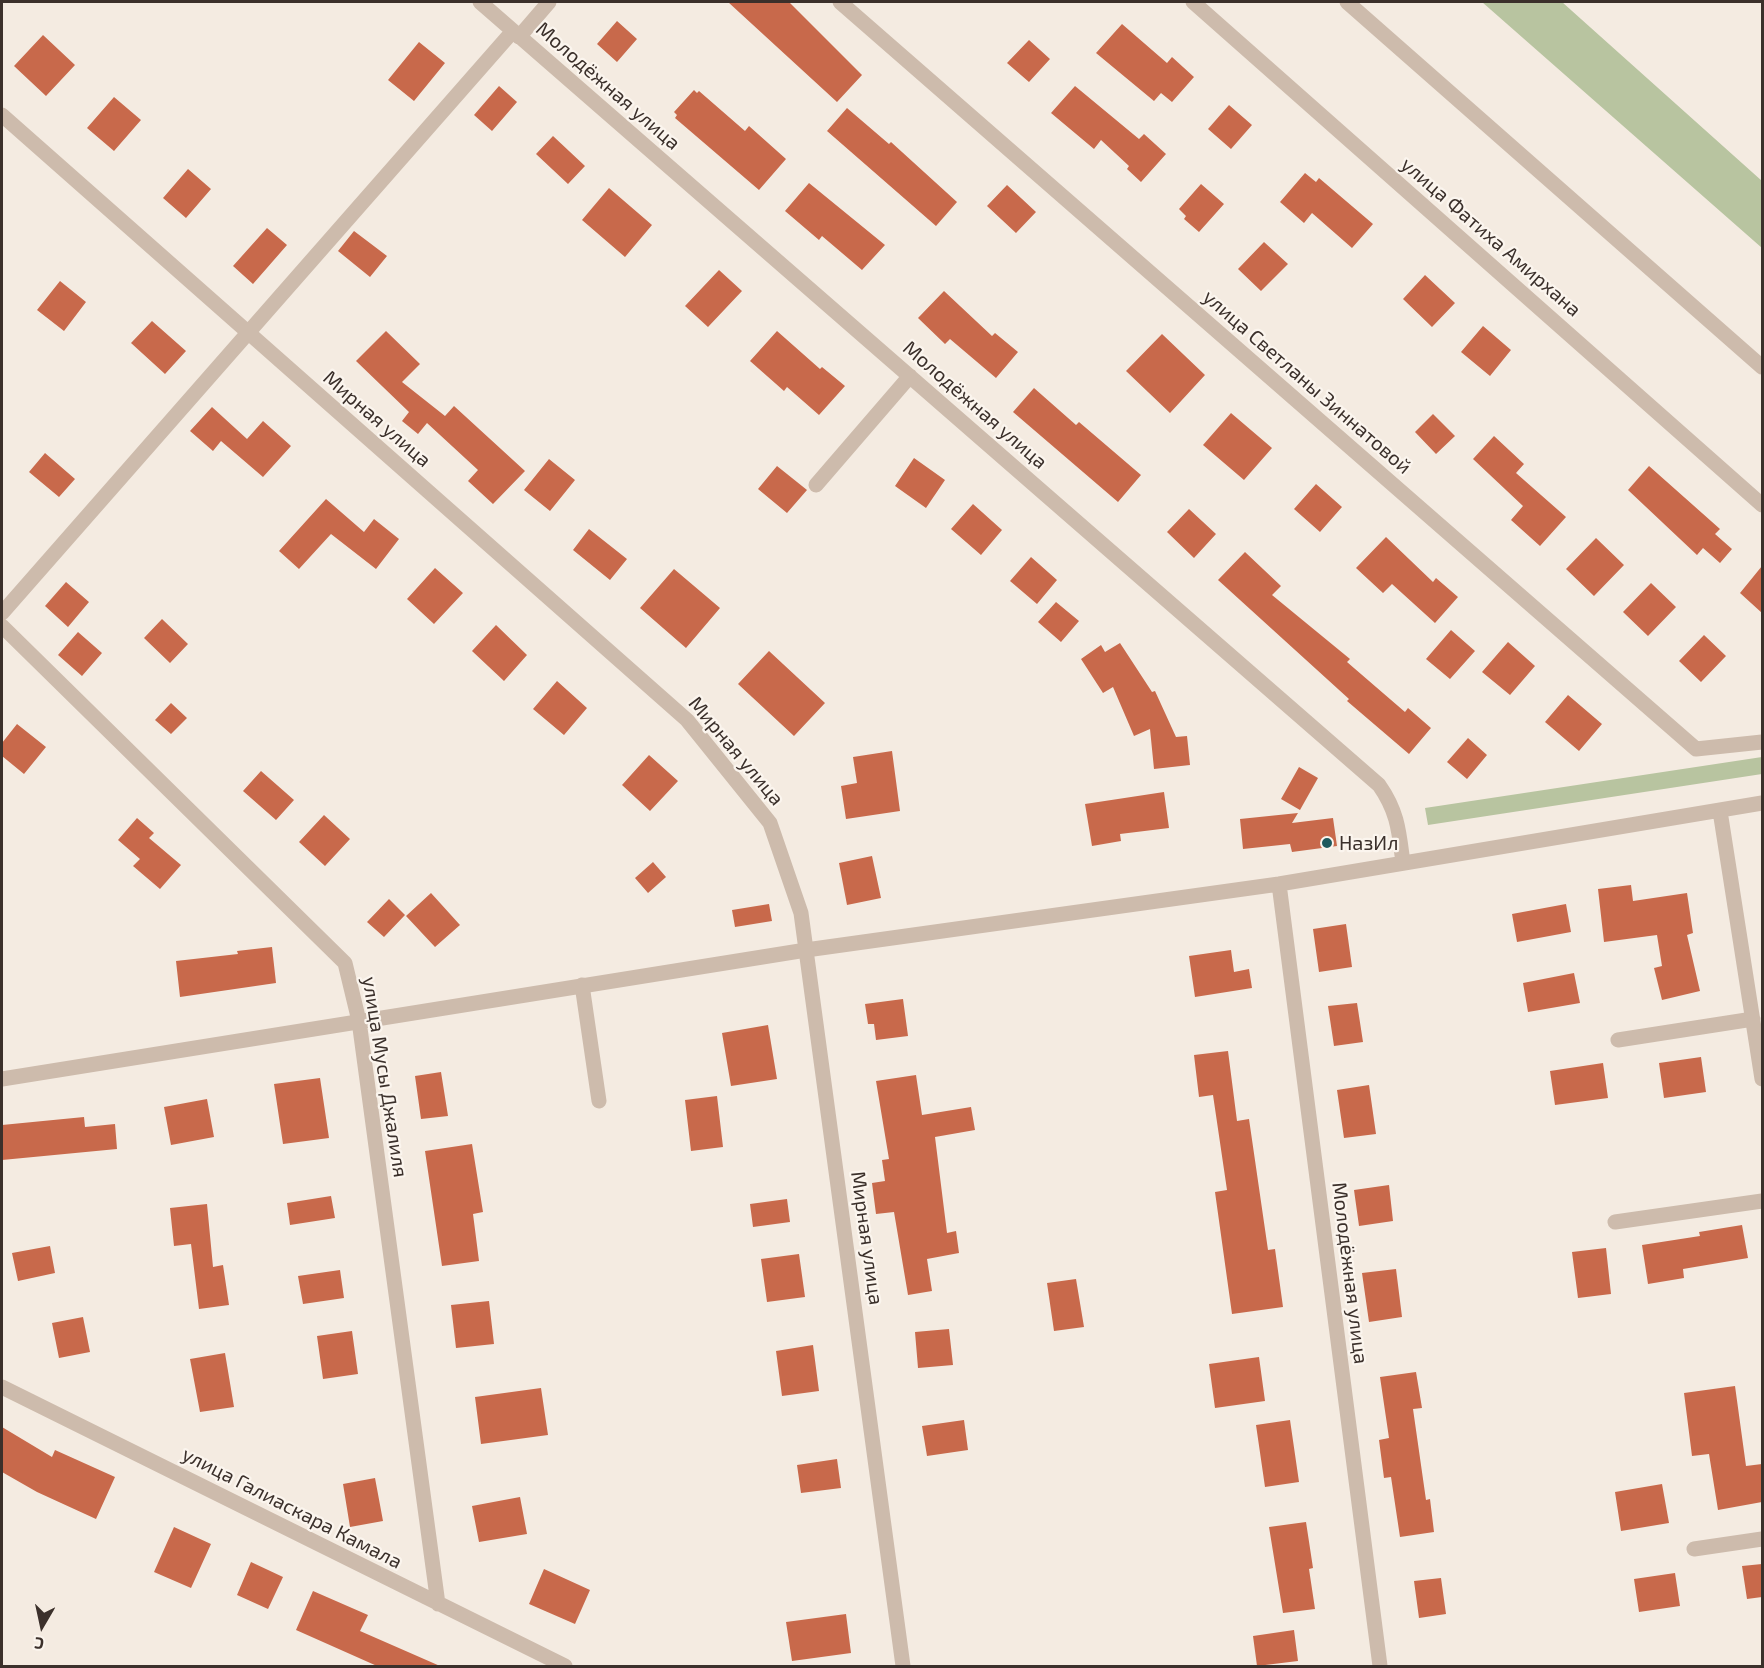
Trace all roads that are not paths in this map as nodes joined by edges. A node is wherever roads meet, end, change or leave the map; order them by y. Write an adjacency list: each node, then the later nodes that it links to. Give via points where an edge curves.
1 (480, 2): 6 (street, Молодёжная улица)
2 (549, 2): 6 (street)
3 (840, 2): 15 (street, улица Светланы Зиннатовой, via 1696,749)
4 (1193, 2): 12 (street, улица Фатиха Амирхана)
5 (1347, 2): 9 (street)
6 (516, 34): 8 (street); 10 (street, Молодёжная улица)
7 (2, 115): 8 (street, Мирная улица)
8 (249, 334): 13 (street); 20 (street, Мирная улица, via 687,720 770,823 801,913)
9 (1762, 367)
10 (910, 376): 11 (street); 18 (street, Молодёжная улица, via 1379,785 1392,804 1399,826)
11 (816, 485)
12 (1762, 505)
13 (2, 613)
14 (2, 626): 23 (street, улица Мусы Джалиля, via 345,963)
15 (1762, 741)
16 (1762, 804): 17 (street)
17 (1720, 811): 18 (street); 22 (street)
18 (1403, 863): 19 (street)
19 (1279, 884): 20 (street); 36 (street, Молодёжная улица)
20 (806, 950): 21 (street); 35 (street, Мирная улица)
21 (582, 985): 23 (street); 27 (street)
22 (1753, 1018): 24 (street); 26 (street)
23 (359, 1021): 25 (street); 33 (street, улица Мусы Джалиля)
24 (1618, 1040)
25 (2, 1078)
26 (1762, 1079)
27 (599, 1101)
28 (1762, 1201): 29 (street)
29 (1615, 1222)
30 (2, 1386): 33 (street, улица Галиаскара Камала)
31 (1762, 1539): 32 (street)
32 (1694, 1549)
33 (438, 1604): 34 (street, улица Галиаскара Камала)
34 (565, 1666)
35 (903, 1666)
36 (1380, 1666)

